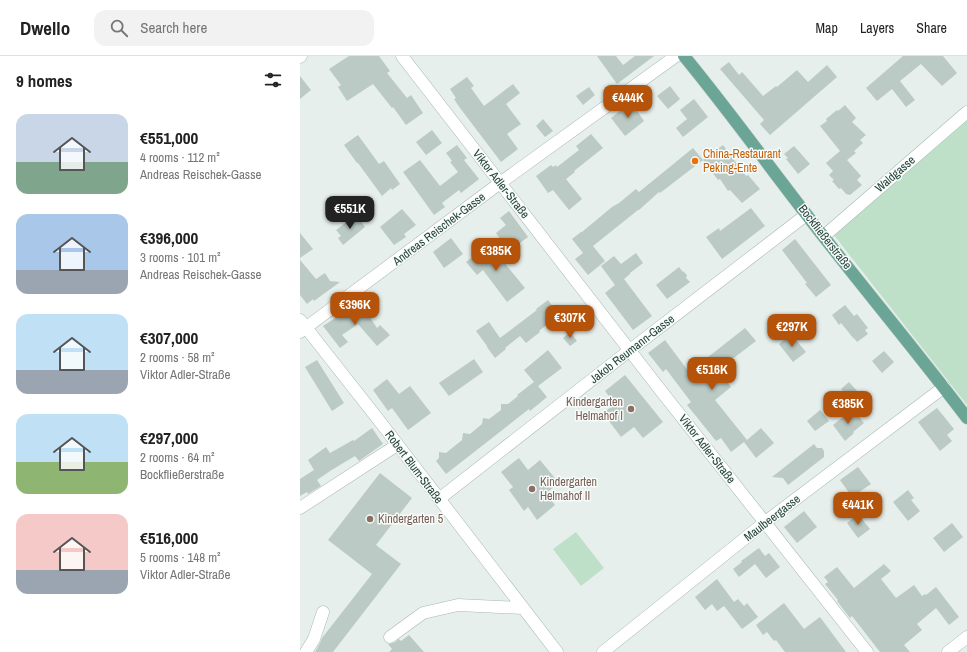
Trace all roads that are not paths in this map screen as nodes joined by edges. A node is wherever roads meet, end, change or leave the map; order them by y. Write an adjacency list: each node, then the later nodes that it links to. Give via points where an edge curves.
1 (402, 56): 5 (street, Viktor Adler-Straße)
2 (676, 56): 5 (street, Andreas Reischek-Gasse)
3 (684, 56): 6 (main road, Bockfließerstraße)
4 (967, 112): 7 (street, Waldgasse)
5 (500, 183): 8 (street, Andreas Reischek-Gasse); 9 (street, Viktor Adler-Straße)
6 (806, 215): 7 (main road, Bockfließerstraße); 9 (street, Jakob Reumann-Gasse)
7 (824, 236): 10 (main road, Bockfließerstraße)
8 (302, 327): 12 (street, Robert Blum-Straße)
9 (630, 350): 13 (street, Jakob Reumann-Gasse); 15 (street, Viktor Adler-Straße)
10 (944, 388): 11 (main road, Bockfließerstraße); 15 (street, Maulbeergasse)
11 (967, 418)
12 (397, 445): 13 (street, Robert Blum-Straße); 14 (street)
13 (439, 499): 16 (street, Robert Blum-Straße)
14 (300, 508)
15 (764, 523): 22 (street, Maulbeergasse); 23 (street, Viktor Adler-Straße)
16 (523, 608): 18 (street, via 458,605 424,613); 21 (street, Robert Blum-Straße)
17 (323, 612): 20 (street, via 314,639)
18 (390, 637)
19 (967, 637): 24 (street)
20 (306, 652)
21 (557, 652)
22 (602, 652)
23 (867, 652)
24 (948, 652)

